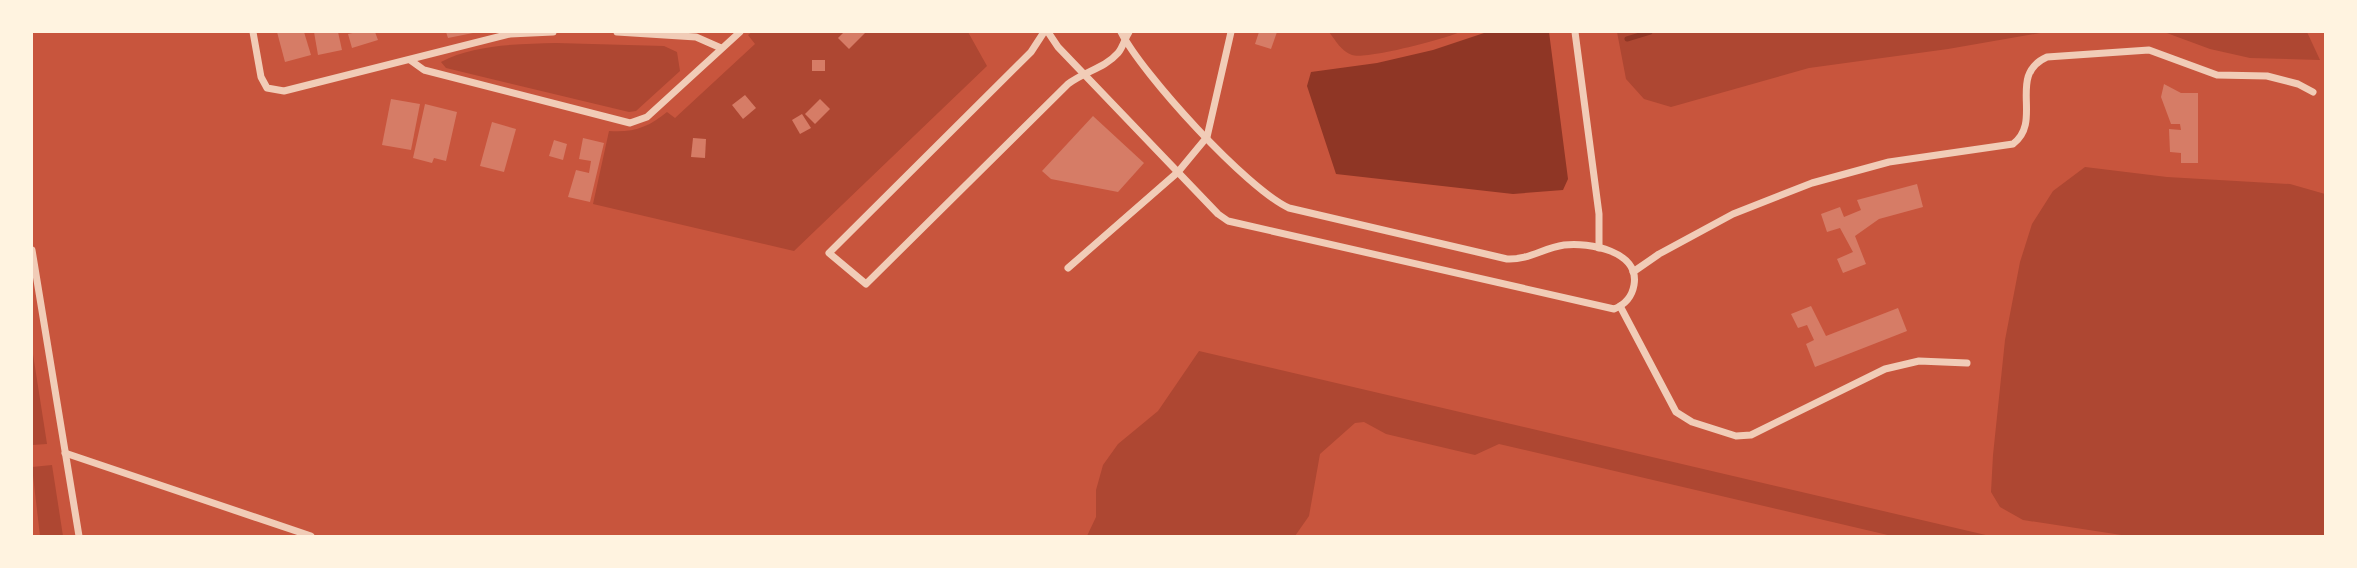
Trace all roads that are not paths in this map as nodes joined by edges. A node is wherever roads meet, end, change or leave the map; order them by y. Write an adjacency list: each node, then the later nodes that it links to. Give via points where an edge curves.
1 (253, 32): 10 (street, via 267,88 284,91)
2 (553, 32): 10 (street, via 510,34)
3 (617, 32): 9 (street, via 696,37)
4 (740, 32): 9 (street)
5 (1046, 32): 11 (street); 11 (street, via 829,253 866,284)
6 (1231, 32): 13 (street)
7 (1575, 32): 15 (street, via 1600,214)
8 (1125, 34): 11 (street, via 1111,60); 13 (street)
9 (721, 48): 10 (street, via 647,117 630,123 424,70)
10 (411, 60)
11 (1083, 72): 14 (street)
12 (2313, 92): 18 (street, via 2267,76 2217,75 2150,50 2047,57 2027,75 2026,125 2013,144 1889,162 1812,183 1733,214)
13 (1207, 137): 14 (street); 15 (street, via 1262,193 1289,208 1507,259 1531,258 1565,245)
14 (1178, 172): 17 (street); 19 (street, via 1228,221 1614,309)
15 (1600, 248): 18 (street, via 1623,257)
16 (32, 250): 21 (street)
17 (1068, 268)
18 (1633, 272): 19 (street, via 1633,290)
19 (1620, 306): 20 (street, via 1676,412 1736,436 1764,431 1885,369 1919,361)
20 (1967, 363)
21 (65, 453): 22 (street); 23 (street)
22 (79, 537)
23 (312, 537)

